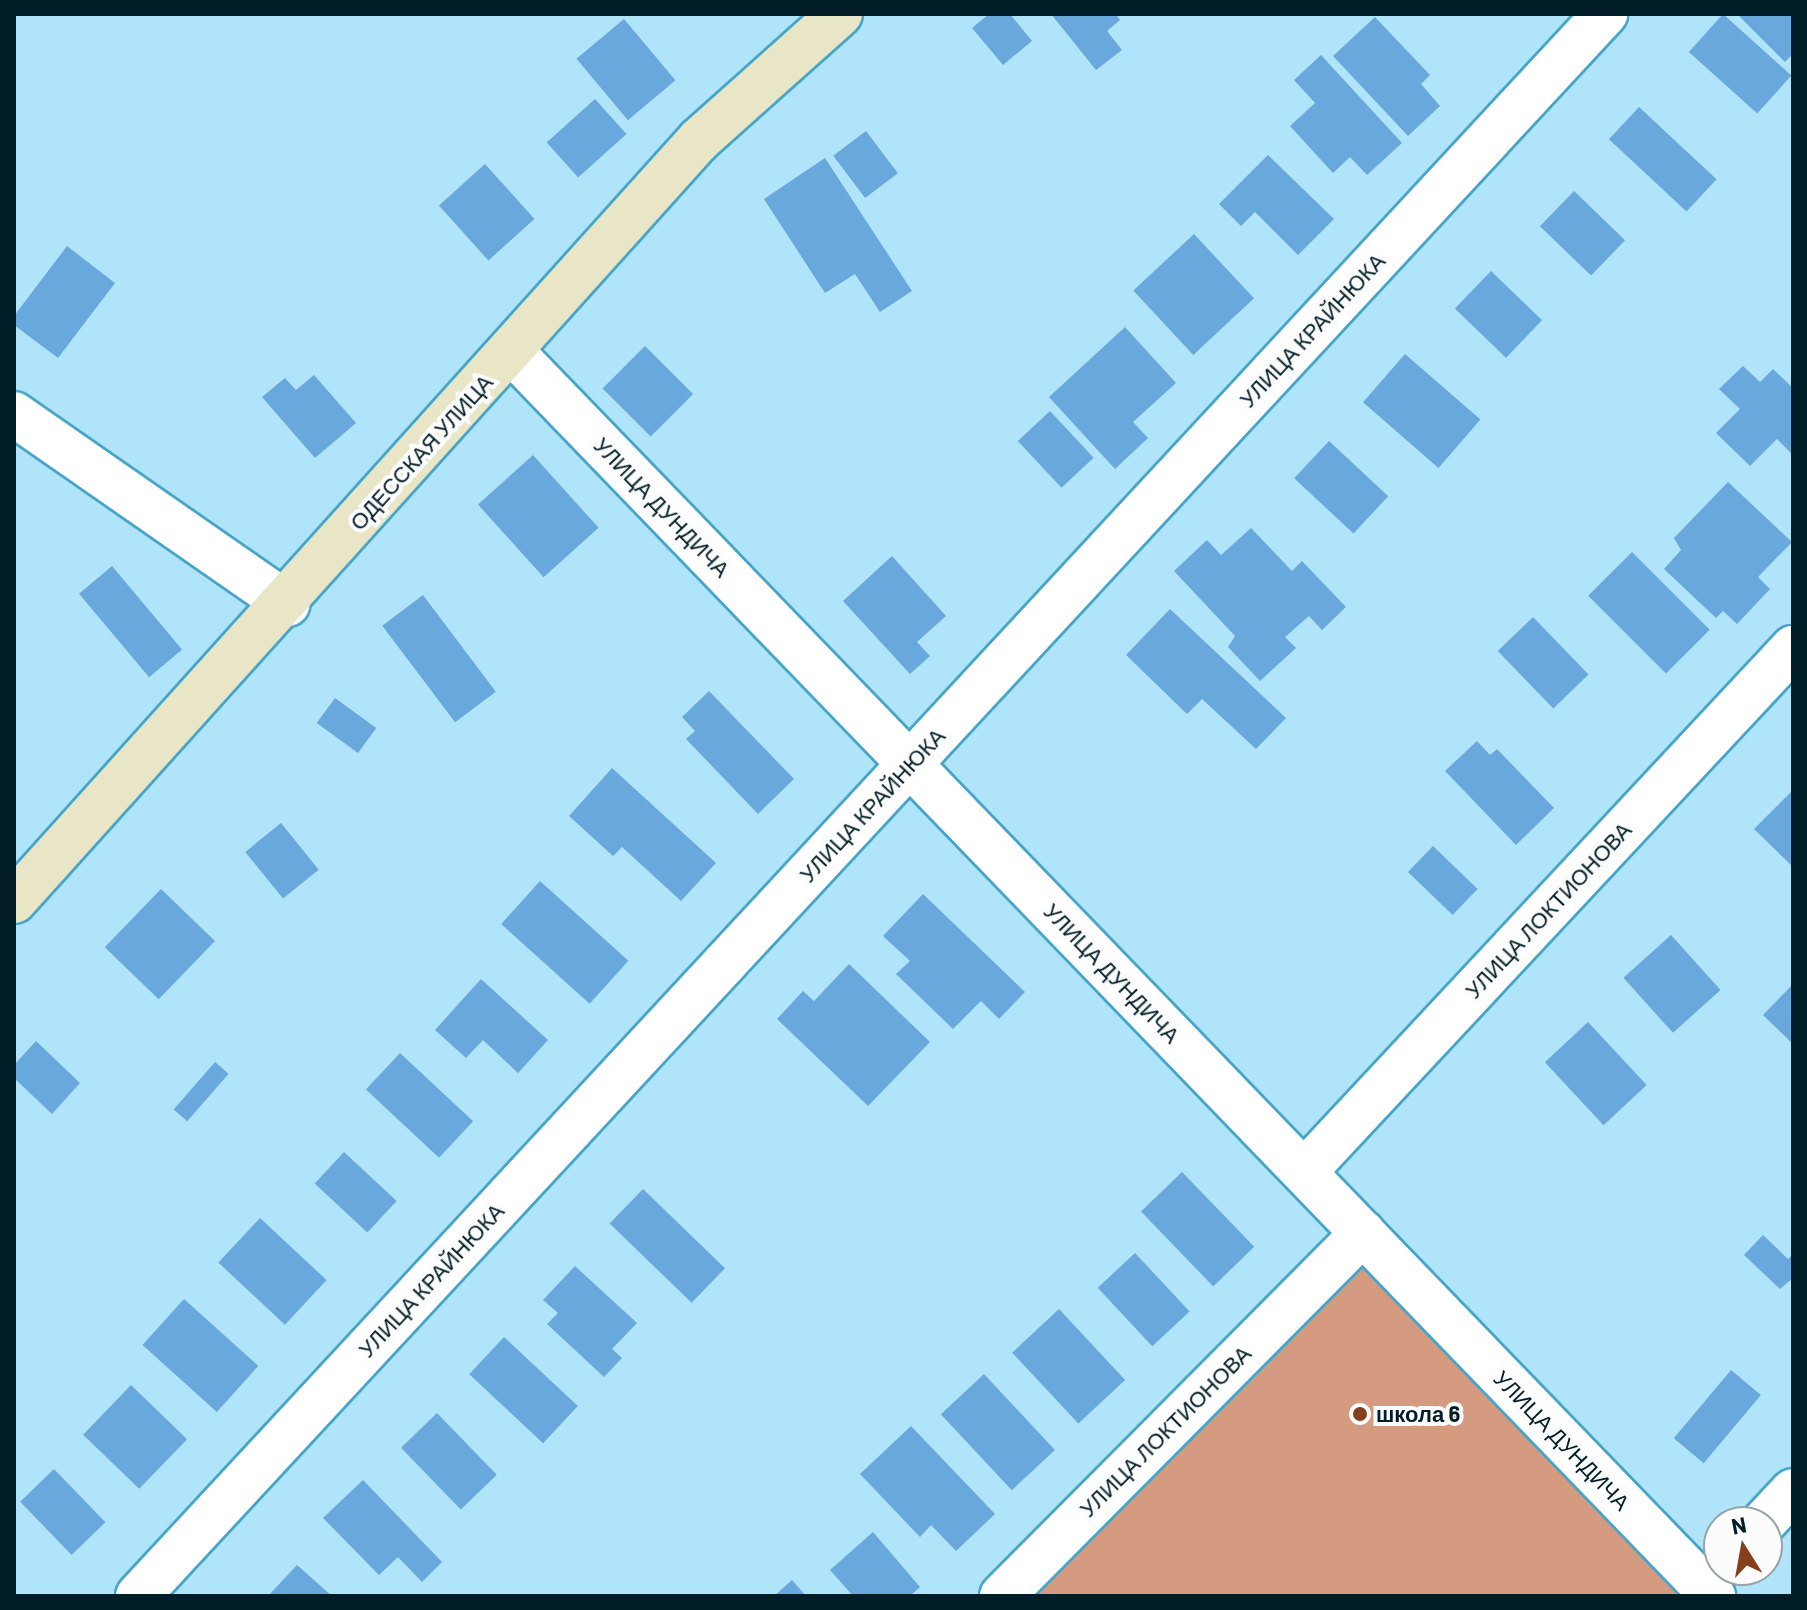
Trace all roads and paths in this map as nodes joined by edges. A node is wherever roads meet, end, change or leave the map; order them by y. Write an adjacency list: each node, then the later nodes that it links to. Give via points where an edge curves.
1 (840, 14): 3 (main road, ОДЕССКАЯ УЛИЦА, via 699,140)
2 (1605, 14): 7 (street, УЛИЦА КРАЙНЮКА)
3 (511, 351): 5 (main road, ОДЕССКАЯ УЛИЦА); 7 (street, УЛИЦА ДУНДИЧА)
4 (14, 414): 5 (street)
5 (287, 604): 8 (main road, ОДЕССКАЯ УЛИЦА)
6 (1793, 648): 9 (street, УЛИЦА ЛОКТИОНОВА)
7 (910, 764): 9 (street, УЛИЦА ДУНДИЧА); 14 (street, УЛИЦА КРАЙНЮКА)
8 (14, 901)
9 (1304, 1172): 10 (street, УЛИЦА ДУНДИЧА)
10 (1363, 1233): 13 (street, УЛИЦА ДУНДИЧА); 15 (street, УЛИЦА ЛОКТИОНОВА)
11 (1793, 1491): 12 (street)
12 (1779, 1506)
13 (1703, 1574)
14 (138, 1596)
15 (1002, 1596)

